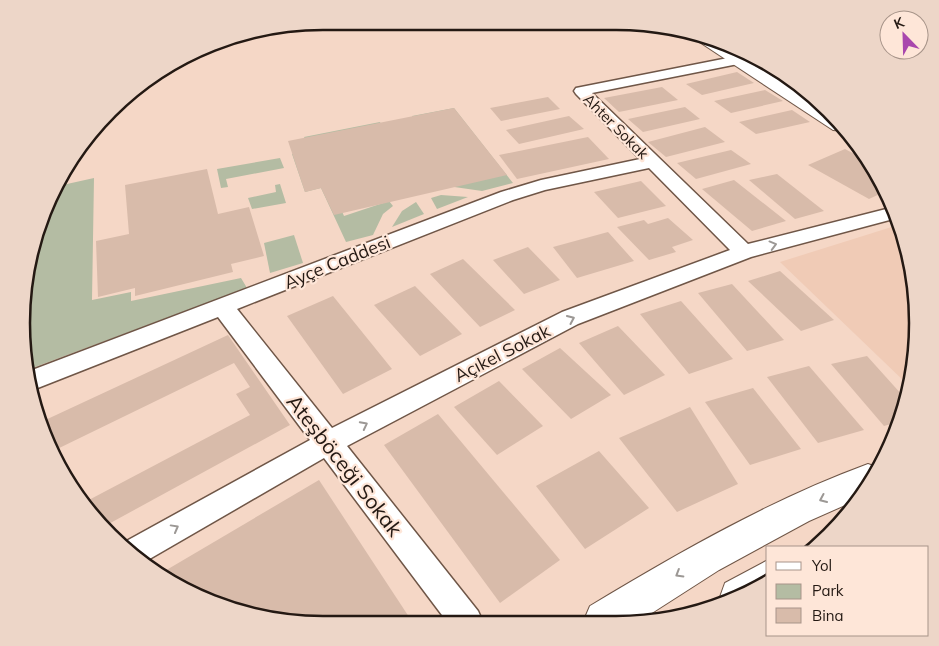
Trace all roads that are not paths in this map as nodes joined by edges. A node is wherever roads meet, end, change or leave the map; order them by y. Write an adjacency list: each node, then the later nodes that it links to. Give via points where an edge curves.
1 (723, 50): 2 (street)
2 (738, 60): 3 (street); 4 (street, Ahter Sokak, via 581,91)
3 (801, 97)
4 (653, 162): 6 (street, Ahter Sokak); 7 (street, Ayçe Caddesi, via 567,179 507,196)
5 (888, 214): 6 (street, Açıkel Sokak, one-way to 5)
6 (744, 252): 9 (street, Açıkel Sokak, one-way to 6, via 570,318)
7 (223, 308): 8 (street, Ayçe Caddesi); 9 (street, Ateşböceği Sokak)
8 (36, 379)
9 (328, 443): 11 (street, Açıkel Sokak, one-way to 9); 12 (street, Ateşböceği Sokak)
10 (863, 481): 13 (street, one-way to 13, via 706,557)
11 (138, 549)
12 (462, 616)
13 (610, 616)

